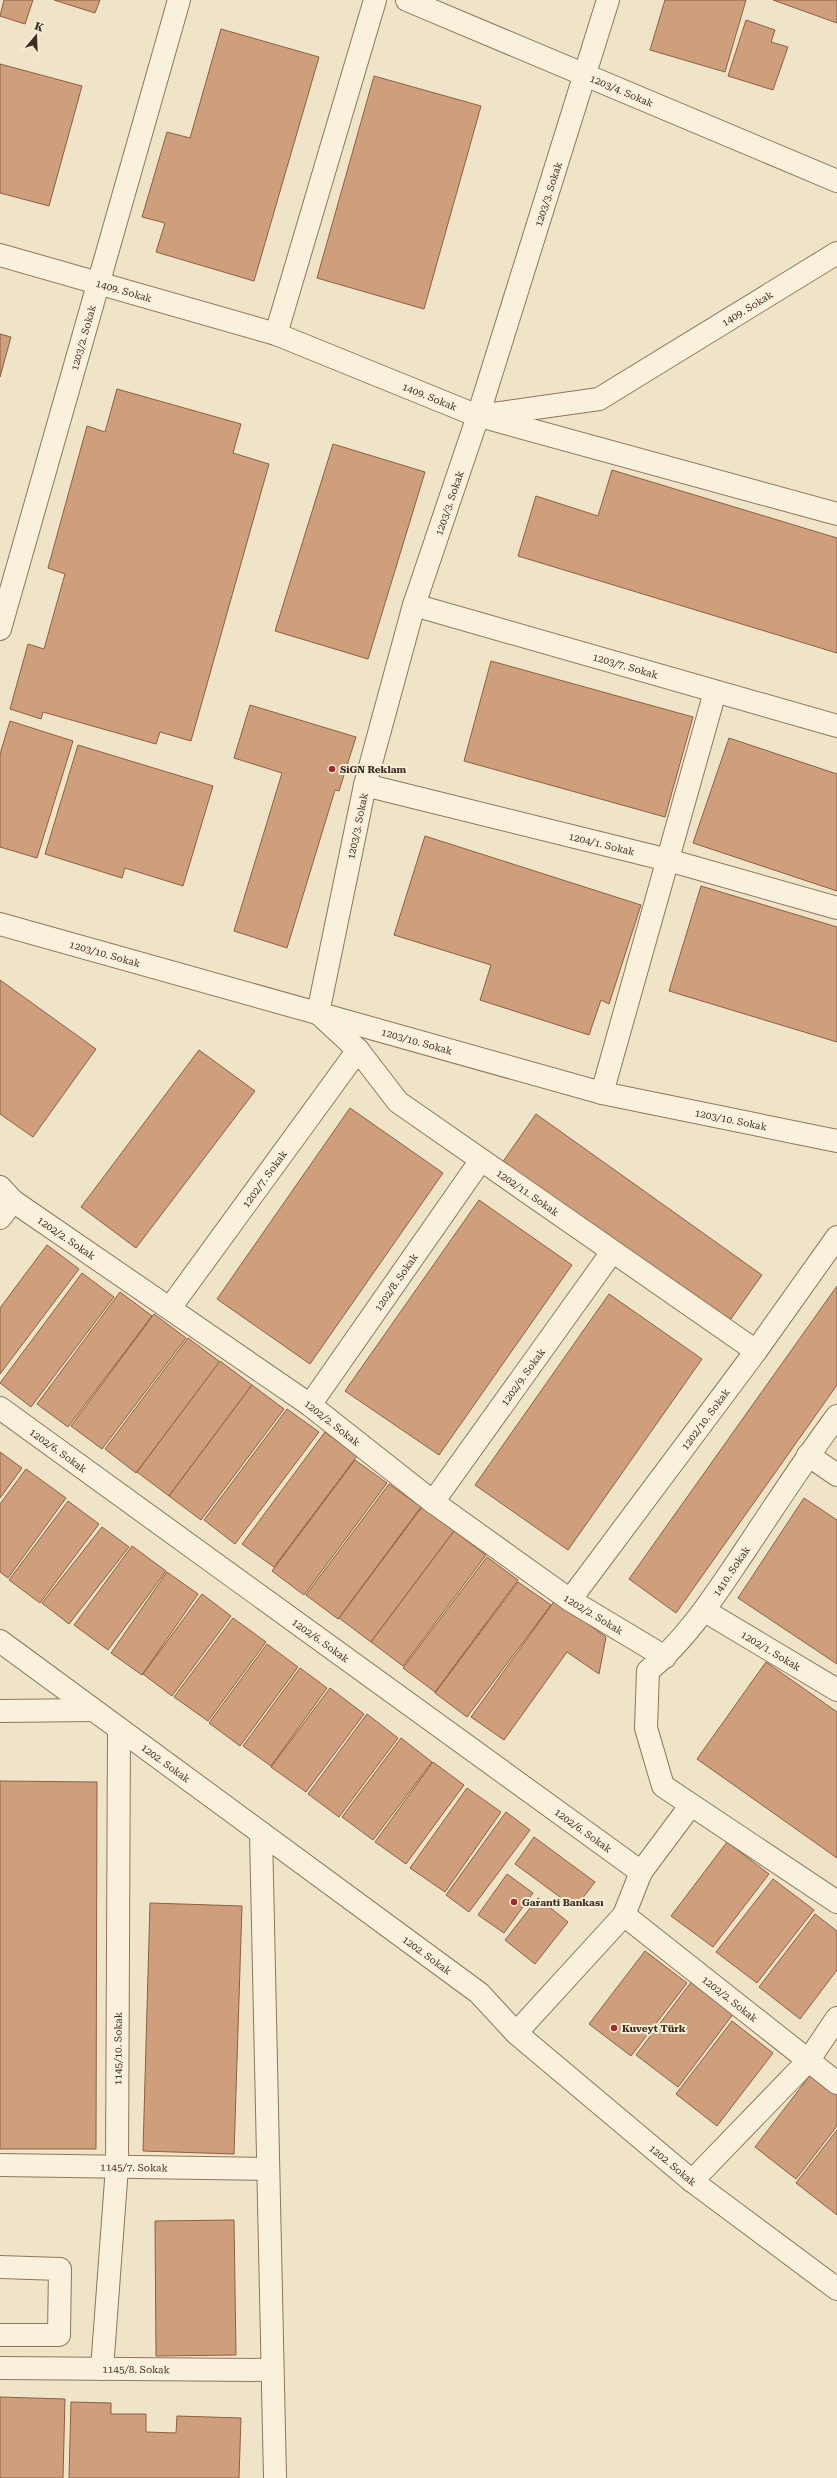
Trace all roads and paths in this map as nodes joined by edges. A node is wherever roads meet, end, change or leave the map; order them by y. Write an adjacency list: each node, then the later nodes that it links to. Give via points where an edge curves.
1 (179, 0): 9 (street, 1203/2. Sokak)
2 (375, 0): 10 (street)
3 (407, 0): 5 (street, 1203/4. Sokak)
4 (608, 0): 5 (street, 1203/3. Sokak)
5 (586, 75): 6 (street, 1203/4. Sokak); 11 (street, 1203/3. Sokak)
6 (837, 181)
7 (837, 253): 11 (street, 1409. Sokak, via 599,399)
8 (0, 255): 9 (street, 1409. Sokak)
9 (99, 284): 10 (street, 1409. Sokak); 14 (street, 1203/2. Sokak)
10 (276, 334): 11 (street, 1409. Sokak)
11 (478, 416): 12 (street); 13 (street, 1203/3. Sokak)
12 (837, 514)
13 (414, 605): 15 (street, 1203/7. Sokak); 17 (street, 1203/3. Sokak)
14 (0, 629)
15 (715, 692): 16 (street, 1203/7. Sokak); 18 (street)
16 (837, 726)
17 (365, 785): 18 (street, 1204/1. Sokak); 21 (street, 1203/3. Sokak)
18 (668, 860): 19 (street, 1204/1. Sokak); 23 (street)
19 (837, 908)
20 (4, 932): 21 (street, 1203/10. Sokak)
21 (318, 1013): 22 (street, 1202/11. Sokak); 23 (street, 1203/10. Sokak)
22 (358, 1050): 25 (street, 1202/11. Sokak, via 398,1102); 30 (street, 1202/7. Sokak)
23 (602, 1093): 24 (street, 1203/10. Sokak)
24 (837, 1141)
25 (482, 1160): 29 (street, 1202/11. Sokak); 32 (street, 1202/8. Sokak)
26 (7, 1194): 27 (street); 30 (street, 1202/2. Sokak)
27 (0, 1218)
28 (837, 1236): 31 (street, 1202/10. Sokak)
29 (612, 1252): 31 (street, 1202/11. Sokak); 37 (street, 1202/9. Sokak)
30 (170, 1308): 32 (street, 1202/2. Sokak)
31 (756, 1351): 38 (street, 1202/10. Sokak)
32 (310, 1405): 37 (street, 1202/2. Sokak)
33 (0, 1408): 48 (street, 1202/6. Sokak)
34 (837, 1416): 35 (street, 1410. Sokak)
35 (808, 1455): 36 (street); 39 (street, 1410. Sokak)
36 (837, 1475)
37 (433, 1502): 38 (street, 1202/2. Sokak)
38 (570, 1600): 41 (street, 1202/2. Sokak)
39 (705, 1611): 41 (street, 1410. Sokak); 42 (street, 1202/1. Sokak)
40 (2, 1644): 43 (street, 1202. Sokak)
41 (665, 1657): 46 (street, 1410. Sokak, via 648,1671 646,1728 663,1786)
42 (837, 1690)
43 (93, 1710): 44 (street); 45 (street, 1202. Sokak)
44 (0, 1712)
45 (119, 1729): 47 (street, 1202. Sokak); 56 (street, 1145/10. Sokak)
46 (691, 1804): 48 (street); 49 (street)
47 (261, 1833): 52 (street, 1202. Sokak, via 479,1993); 57 (street)
48 (641, 1872): 50 (street)
49 (837, 1902)
50 (624, 1915): 52 (street); 53 (street, 1202/2. Sokak)
51 (837, 2018): 53 (street)
52 (516, 2033): 58 (street, 1202. Sokak)
53 (808, 2061): 54 (street, 1202/2. Sokak); 58 (street)
54 (837, 2083)
55 (0, 2166): 56 (street, 1145/7. Sokak)
56 (117, 2167): 57 (street, 1145/7. Sokak); 63 (street, 1145/10. Sokak)
57 (268, 2169): 64 (street)
58 (692, 2181): 60 (street, 1202. Sokak)
59 (0, 2267): 61 (street, via 60,2268 60,2335)
60 (837, 2289)
61 (0, 2335)
62 (0, 2368): 63 (street, 1145/8. Sokak)
63 (102, 2369): 64 (street, 1145/8. Sokak)
64 (272, 2370): 65 (street)
65 (275, 2478)

